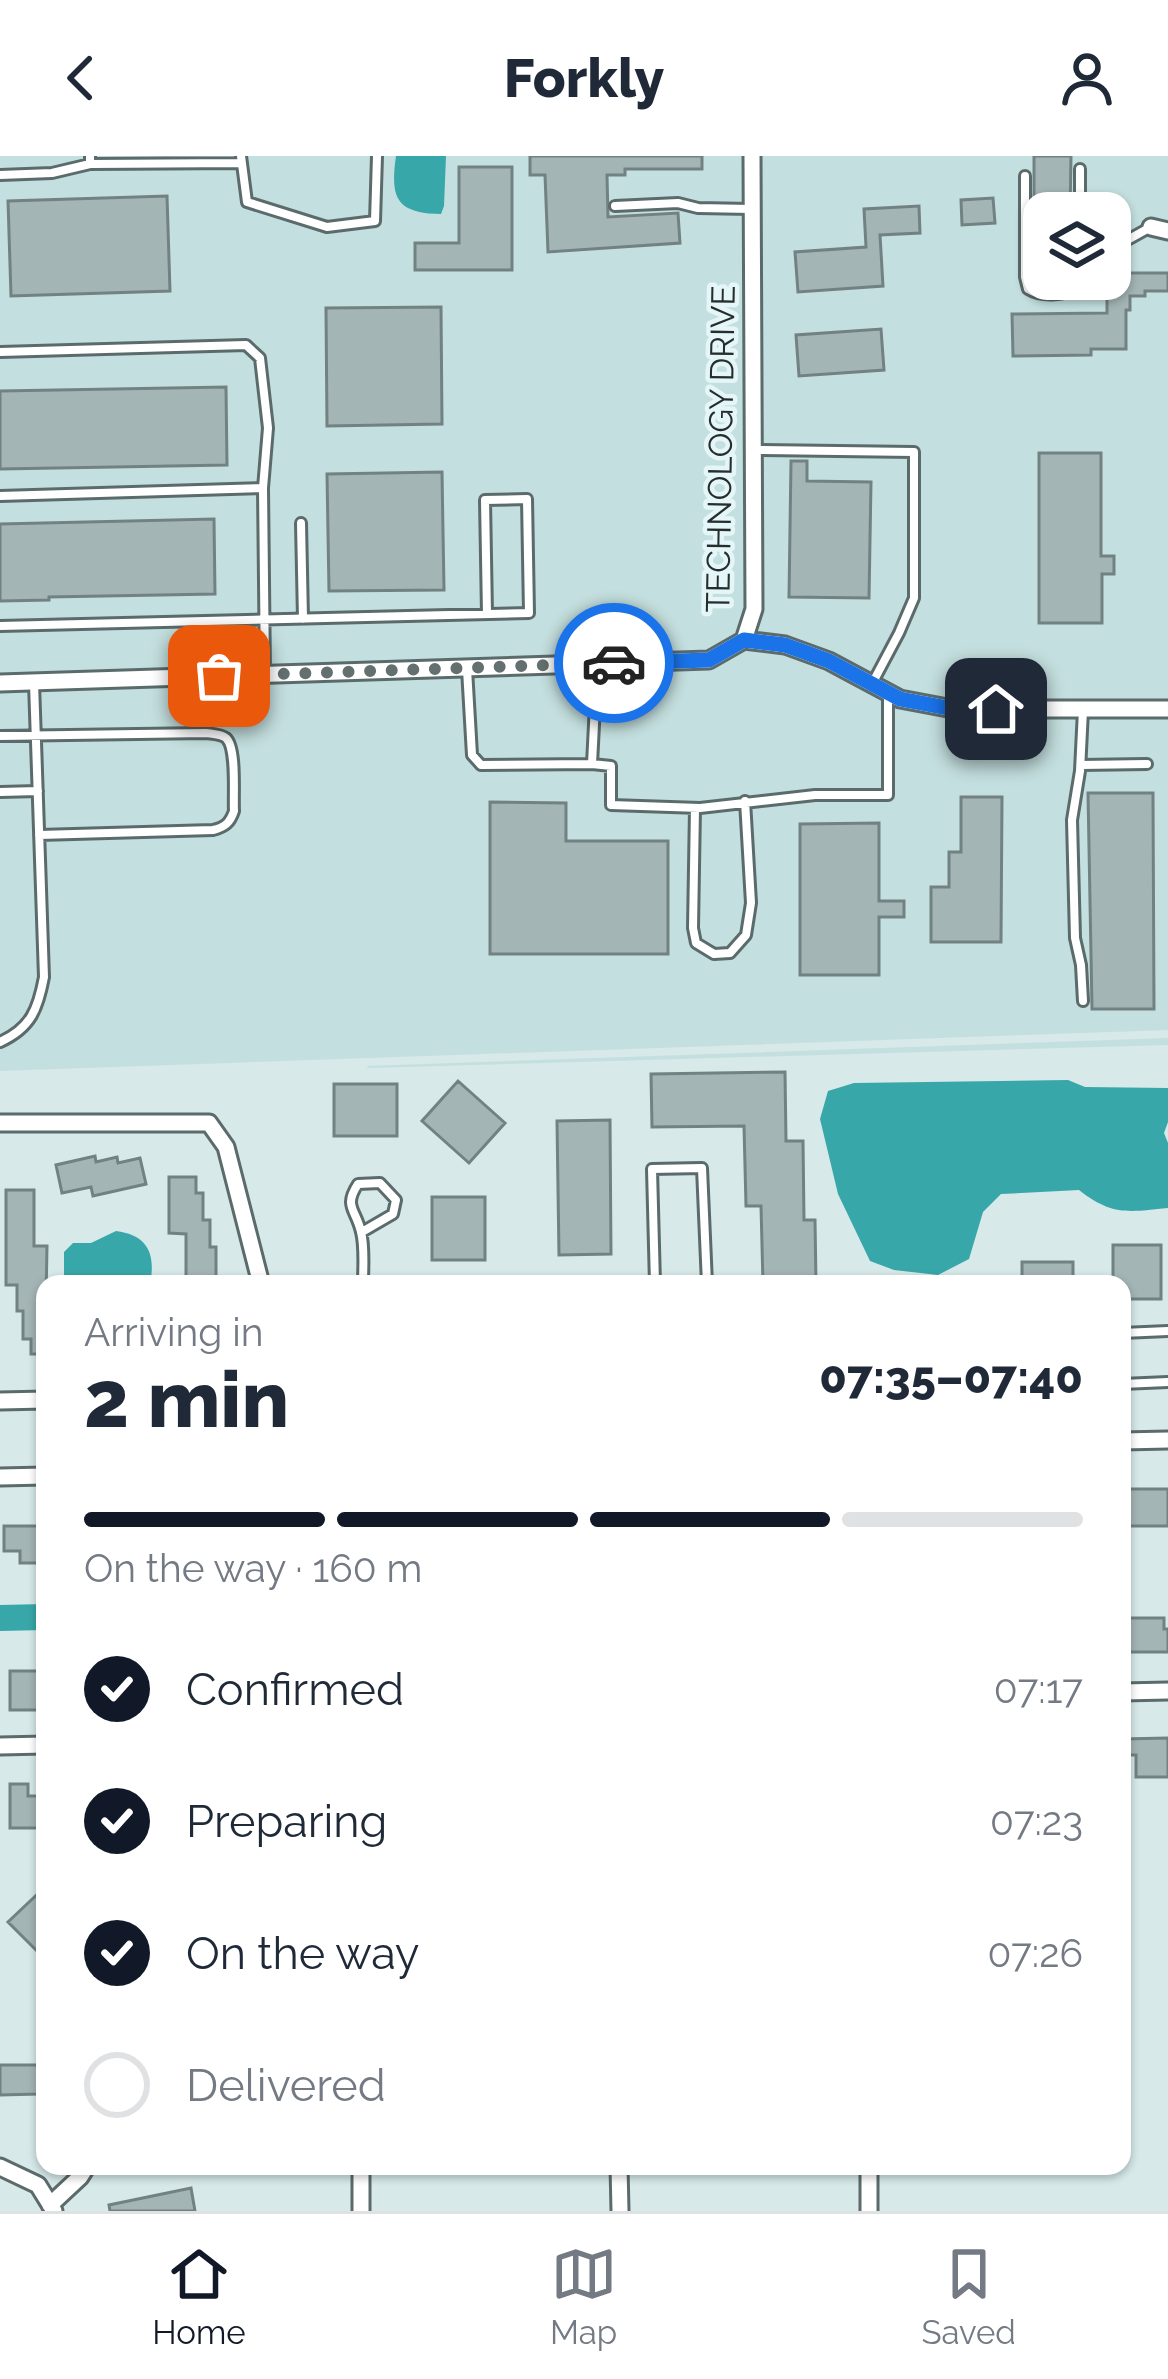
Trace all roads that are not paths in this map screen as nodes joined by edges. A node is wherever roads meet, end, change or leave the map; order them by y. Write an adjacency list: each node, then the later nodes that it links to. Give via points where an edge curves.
1 (377, 156): 4 (lane, via 375,221 327,227 248,202)
2 (752, 156): 11 (street, TECHNOLOGY DRIVE)
3 (90, 160): 4 (lane); 6 (lane, via 52,173)
4 (241, 160)
5 (1080, 169): 9 (lane)
6 (0, 175)
7 (1025, 176): 8 (lane)
8 (1025, 192)
9 (1080, 192)
10 (615, 206): 11 (lane)
11 (753, 209): 13 (street, TECHNOLOGY DRIVE)
12 (0, 352): 14 (lane, via 246,345 260,358 268,428)
13 (753, 449): 21 (street, TECHNOLOGY DRIVE, via 754,609); 27 (lane, via 914,452 914,598)
14 (263, 488): 15 (lane); 19 (lane)
15 (0, 496)
16 (302, 523): 18 (lane)
17 (487, 614): 17 (lane, via 529,613 527,499 485,500); 18 (lane)
18 (303, 619): 19 (lane)
19 (264, 620): 20 (lane); 24 (lane)
20 (0, 626)
21 (744, 640): 22 (street, TECHNOLOGY DRIVE, via 709,660); 27 (street, via 785,645)
22 (597, 664): 23 (street, TECHNOLOGY DRIVE); 32 (lane)
23 (467, 668): 24 (street, TECHNOLOGY DRIVE); 32 (lane, via 472,754 481,765)
24 (265, 674): 26 (street, TECHNOLOGY DRIVE)
25 (0, 682): 26 (street, TECHNOLOGY DRIVE)
26 (34, 682): 30 (lane)
27 (880, 688): 28 (street, via 953,709); 37 (lane, via 888,795)
28 (1083, 709): 29 (street); 34 (lane)
29 (1168, 709)
30 (36, 735): 31 (lane); 35 (lane); 39 (lane, via 221,735 232,750 234,811 213,830)
31 (0, 736)
32 (592, 764): 38 (lane, via 610,766 611,805)
33 (1147, 764): 34 (lane)
34 (1081, 765): 40 (lane, via 1072,820)
35 (38, 790): 36 (lane); 39 (lane)
36 (0, 792)
37 (745, 801): 38 (lane); 38 (lane, via 751,902 746,935 730,953 696,943)
38 (695, 808)
39 (39, 836): 41 (lane, via 44,976 19,1033)
40 (1083, 1001)
41 (0, 1042)
42 (0, 1123): 44 (street, via 209,1123 226,1147)
43 (362, 1232): 43 (lane, via 350,1197 358,1184 380,1183 396,1200 393,1214); 45 (lane)
44 (259, 1275)
45 (363, 1275)
46 (655, 1275): 47 (lane, via 652,1169 686,1168 703,1168)
47 (707, 1275)
48 (1168, 1331): 49 (lane)
49 (1131, 1333)
50 (1168, 1382): 51 (lane)
51 (1131, 1384)
52 (36, 1400): 53 (street)
53 (0, 1401)
54 (1168, 1440): 55 (street)
55 (1131, 1441)
56 (36, 1476): 57 (street)
57 (0, 1477)
58 (1168, 1691): 59 (street)
59 (1131, 1692)
60 (36, 1744): 61 (street)
61 (0, 1746)
62 (0, 2167): 67 (street, via 38,2185)
63 (81, 2175): 67 (street)
64 (361, 2175): 68 (street)
65 (620, 2175): 69 (street)
66 (869, 2175): 70 (street)
67 (52, 2208)
68 (361, 2211)
69 (620, 2211)
70 (869, 2211)

